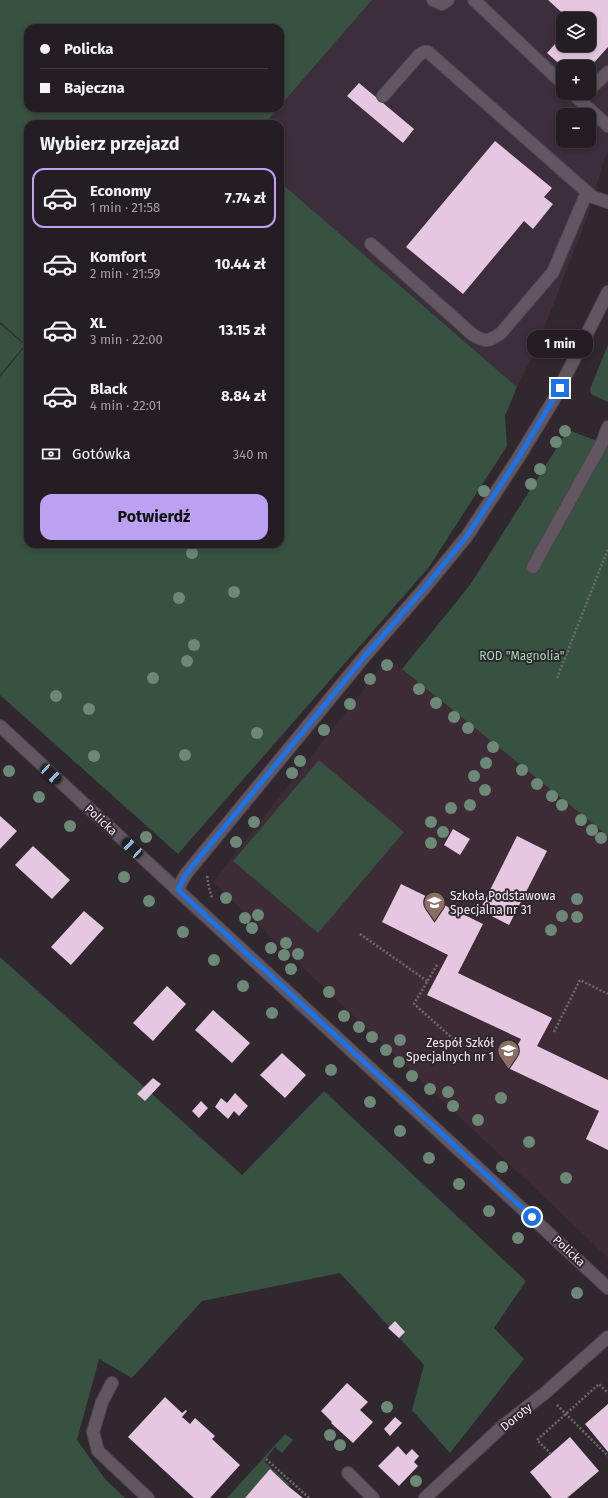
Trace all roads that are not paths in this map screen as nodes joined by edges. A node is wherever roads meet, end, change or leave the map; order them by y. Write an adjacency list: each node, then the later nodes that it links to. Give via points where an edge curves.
1 (433, 0): 2 (street, via 442,4)
2 (448, 0)
3 (474, 0): 5 (street)
4 (608, 72): 6 (street)
5 (556, 77)
6 (596, 83)
7 (383, 96): 10 (street, via 419,55 428,52)
8 (584, 100): 9 (street)
9 (608, 126)
10 (587, 192): 11 (street); 12 (street, via 553,272 501,333 492,340 484,341 473,335)
11 (608, 202)
12 (371, 244)
13 (608, 292): 17 (street, via 553,401 467,536 186,874)
14 (608, 427): 15 (street, via 602,443)
15 (533, 567)
16 (0, 726): 17 (street, Policka)
17 (178, 890): 18 (street, Policka)
18 (608, 1288)
19 (608, 1337): 24 (street, Doroty, via 545,1393 504,1425)
20 (112, 1383): 22 (street, via 102,1402 93,1432 98,1451)
21 (348, 1473): 23 (street)
22 (148, 1498)
23 (373, 1498)
24 (425, 1498)

